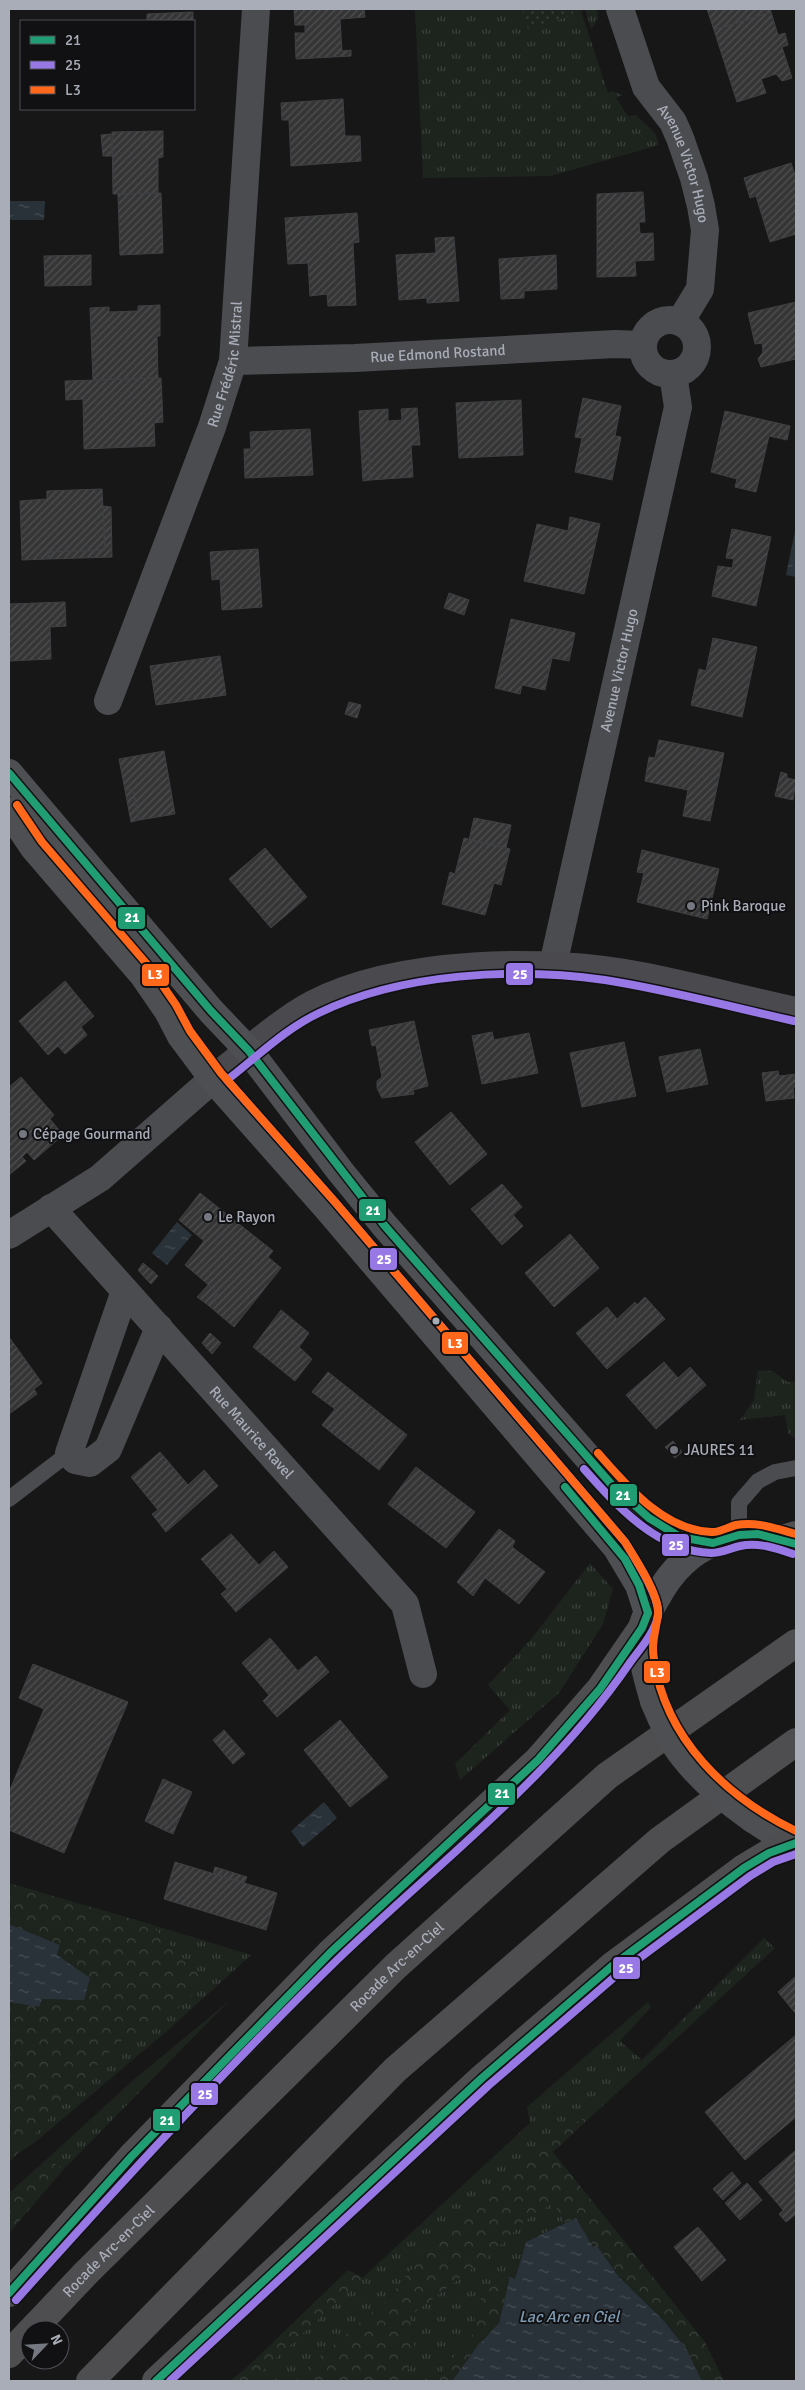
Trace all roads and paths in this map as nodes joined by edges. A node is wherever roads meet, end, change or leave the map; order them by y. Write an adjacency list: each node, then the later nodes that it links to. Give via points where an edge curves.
1 (256, 9): 5 (street, Rue Frédéric Mistral)
2 (620, 9): 3 (street, Avenue Victor Hugo, via 646,87 673,122 701,206 705,230 700,288)
3 (680, 322): 4 (street, via 671,320 651,328); 6 (street, via 691,330 697,346 690,366)
4 (643, 345): 5 (street, Rue Edmond Rostand); 6 (street, via 644,354 653,368)
5 (234, 361): 7 (street, Rue Frédéric Mistral)
6 (673, 374): 10 (street, Avenue Victor Hugo, via 678,407)
7 (108, 701)
8 (9, 773): 12 (main road, via 211,1011)
9 (9, 811): 13 (main road, via 34,848 144,976 181,1036)
10 (553, 965): 11 (street, via 639,975); 12 (street, via 420,972 362,983 311,1005)
11 (796, 1011)
12 (249, 1051): 13 (street); 23 (main road, via 384,1225 612,1485 649,1518 680,1537)
13 (213, 1079): 14 (street, via 100,1178); 24 (main road, via 617,1548 639,1585)
14 (52, 1208): 15 (street); 16 (street, Rue Maurice Ravel)
15 (9, 1235)
16 (125, 1291): 17 (street, Rue Maurice Ravel); 18 (street)
17 (159, 1328): 18 (street, via 108,1449 90,1464 75,1460); 26 (street, Rue Maurice Ravel, via 405,1604)
18 (69, 1453): 20 (lane)
19 (796, 1468): 21 (lane, via 775,1472 758,1481 740,1503)
20 (9, 1499)
21 (739, 1535): 22 (main road, via 758,1534); 23 (main road)
22 (792, 1540)
23 (713, 1543): 24 (main road, via 689,1557 673,1572)
24 (645, 1620): 28 (main road, bridge, via 644,1667 654,1701 674,1743 723,1798 773,1832); 29 (highway, via 600,1689 538,1760 330,1953 132,2156)
25 (796, 1644): 30 (highway, Rocade Arc-en-Ciel, via 600,1782 396,1966)
26 (423, 1674)
27 (796, 1742): 33 (highway, via 660,1840 395,2070)
28 (796, 1843): 34 (highway, via 769,1853 744,1868 612,1966 482,2078)
29 (9, 2293)
30 (41, 2320)
31 (20, 2342): 32 (highway, Rocade Arc-en-Ciel)
32 (9, 2354)
33 (90, 2381)
34 (156, 2381)

